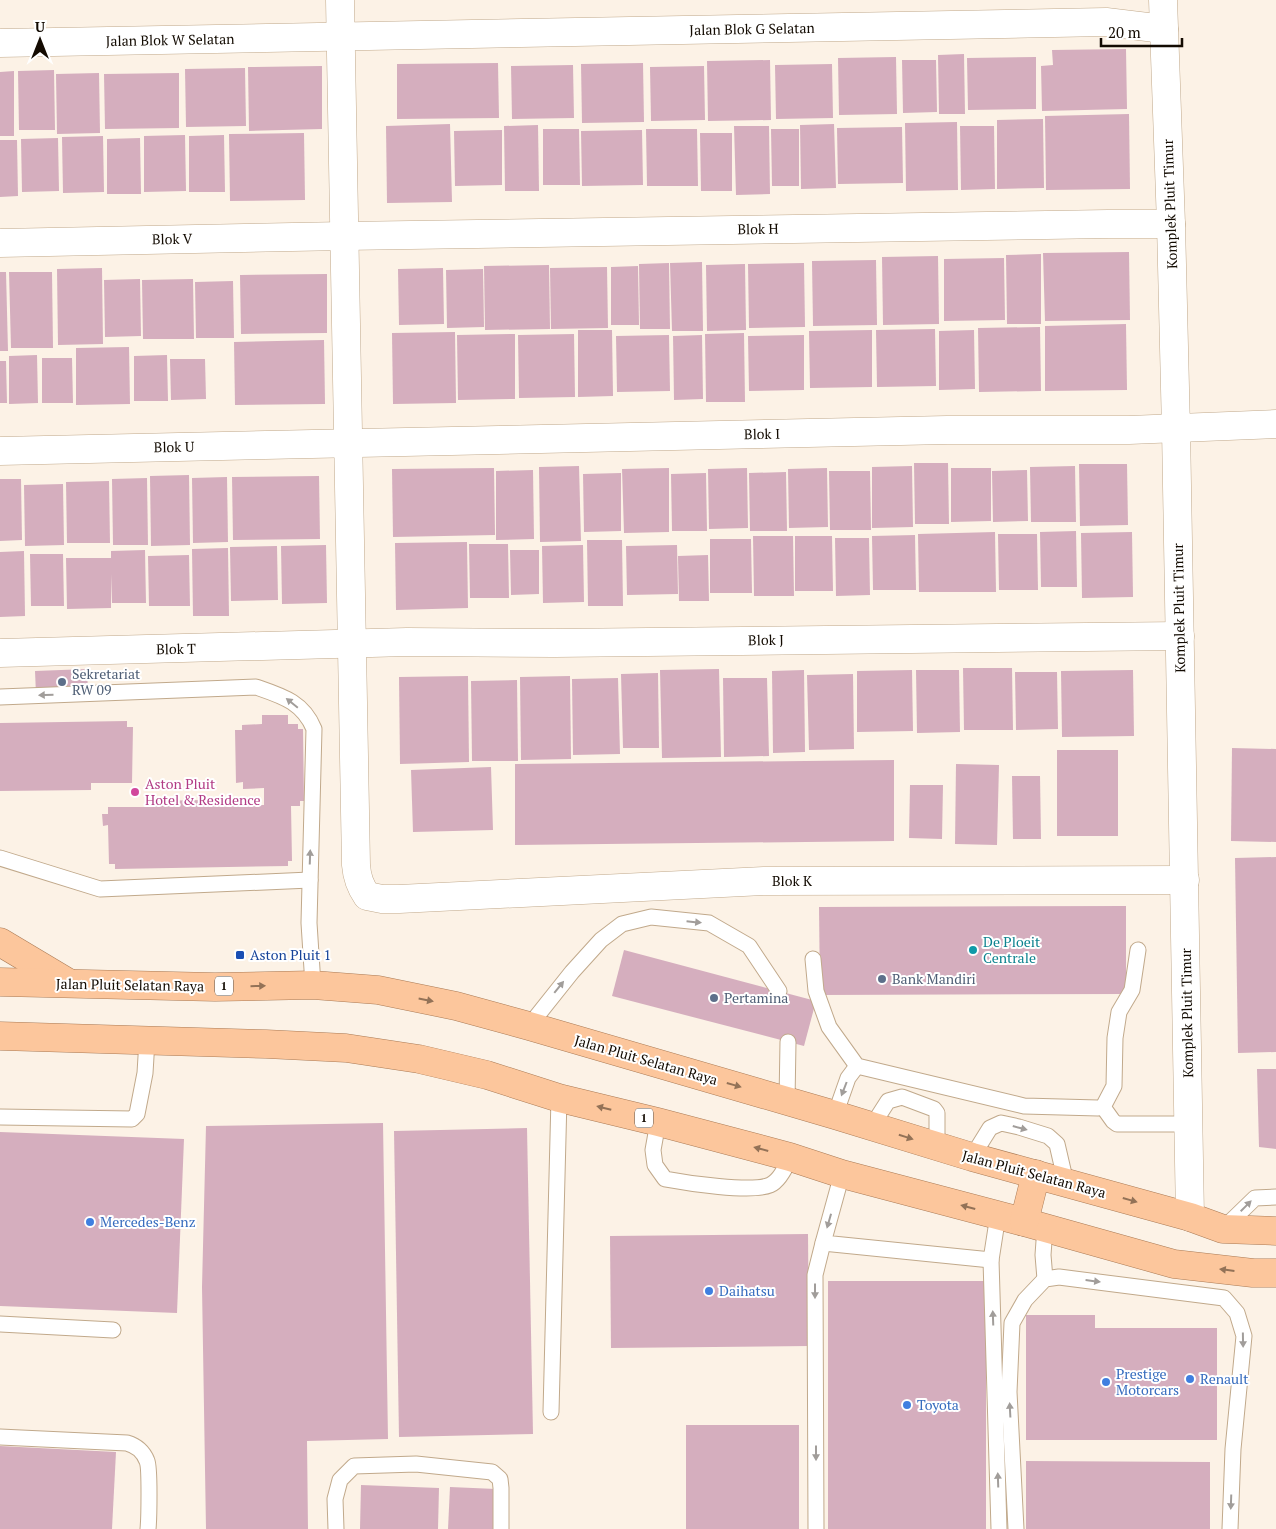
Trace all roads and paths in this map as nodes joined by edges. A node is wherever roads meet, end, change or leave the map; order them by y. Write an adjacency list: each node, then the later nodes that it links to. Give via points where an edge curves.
1 (340, 0): 4 (street)
2 (1163, 0): 3 (street, Komplek Pluit Timur)
3 (1164, 29): 4 (street, Jalan Blok G Selatan, via 1106,22); 6 (street, Komplek Pluit Timur)
4 (341, 37): 5 (street, Jalan Blok W Selatan); 7 (street)
5 (0, 43)
6 (1171, 224): 7 (street, Blok H); 10 (street, Komplek Pluit Timur)
7 (344, 236): 8 (street, Blok V); 11 (street)
8 (0, 243)
9 (1276, 424): 10 (street, Blok I)
10 (1176, 429): 11 (street, Blok I, via 938,430); 13 (street, Komplek Pluit Timur)
11 (348, 444): 12 (street, Blok U); 14 (street)
12 (0, 451)
13 (1180, 636): 14 (street, Blok J); 19 (street, Komplek Pluit Timur)
14 (352, 644): 15 (street, Blok T); 19 (street, Blok K, via 356,874 367,896 399,899 764,881)
15 (0, 654)
16 (0, 697): 18 (lane, one-way to 16, via 314,729 309,717 287,698 256,688)
17 (0, 858): 18 (lane, via 100,889)
18 (310, 880): 25 (lane)
19 (1184, 880): 38 (street, Komplek Pluit Timur)
20 (0, 942): 24 (highway)
21 (1138, 950): 34 (lane, via 1132,990 1119,1012 1114,1086)
22 (813, 959): 31 (lane, via 816,991 829,1027)
23 (0, 982): 24 (highway, Jalan Pluit Selatan Raya / 1)
24 (69, 983): 25 (highway, Jalan Pluit Selatan Raya / 1, one-way to 25, via 215,987)
25 (313, 985): 27 (highway, Jalan Pluit Selatan Raya / 1, one-way to 27, via 378,990 456,1006)
26 (779, 991): 27 (lane, one-way to 26, via 601,940 622,924 651,917 709,923 749,946)
27 (529, 1026): 33 (highway, Jalan Pluit Selatan Raya / 1, one-way to 33)
28 (0, 1036): 29 (highway, 1)
29 (147, 1040): 32 (highway, 1, via 355,1050 418,1059 487,1075); 36 (lane, via 137,1114 132,1119)
30 (788, 1042): 33 (lane)
31 (857, 1066): 34 (lane, via 1024,1106); 35 (lane, one-way to 35, via 848,1078)
32 (559, 1098): 37 (highway, 1, one-way to 32); 58 (lane)
33 (787, 1101): 35 (highway, Jalan Pluit Selatan Raya / 1)
34 (1103, 1107): 38 (lane, via 1117,1124)
35 (835, 1115): 39 (highway, Jalan Pluit Selatan Raya / 1)
36 (0, 1118)
37 (658, 1122): 41 (highway, 1, one-way to 37); 41 (lane, via 653,1150 655,1165 665,1180 748,1188 770,1185 781,1174)
38 (1188, 1124): 48 (street, Komplek Pluit Timur)
39 (872, 1126): 40 (highway, Jalan Pluit Selatan Raya / 1, one-way to 40); 40 (lane, via 888,1101 902,1097 937,1113)
40 (937, 1146): 42 (highway, Jalan Pluit Selatan Raya / 1)
41 (790, 1157): 43 (highway, 1)
42 (972, 1157): 44 (highway, Jalan Pluit Selatan Raya / 1); 45 (lane, one-way to 45, via 990,1128 1001,1123 1019,1127 1048,1136 1057,1144)
43 (842, 1174): 47 (highway, 1, one-way to 43); 52 (lane, one-way to 52)
44 (1036, 1174): 45 (highway, Jalan Pluit Selatan Raya / 1); 49 (highway)
45 (1066, 1183): 48 (highway, Jalan Pluit Selatan Raya / 1, one-way to 48)
46 (1276, 1197): 50 (lane, one-way to 46, via 1255,1198)
47 (998, 1215): 49 (highway, 1); 53 (lane)
48 (1190, 1217): 50 (highway, Jalan Pluit Selatan Raya / 1)
49 (1034, 1224): 54 (highway, 1, one-way to 49, via 1174,1264); 55 (lane, via 1043,1256)
50 (1223, 1229): 51 (highway, Jalan Pluit Selatan Raya / 1)
51 (1276, 1231)
52 (823, 1243): 53 (lane); 63 (lane, one-way to 63, via 815,1275)
53 (991, 1260): 64 (lane, one-way to 53)
54 (1276, 1273)
55 (1045, 1279): 65 (lane, one-way to 55, via 1009,1392 1012,1323 1025,1300); 66 (lane, one-way to 66, via 1059,1277 1224,1298 1237,1313 1244,1336 1233,1449)
56 (0, 1324): 57 (lane)
57 (113, 1330)
58 (551, 1412)
59 (0, 1437): 60 (lane, via 137,1446 148,1463)
60 (148, 1529)
61 (336, 1529): 62 (lane, via 337,1490 340,1480 354,1466 416,1464 492,1472 500,1479)
62 (501, 1529)
63 (816, 1529)
64 (999, 1529)
65 (1016, 1529)
66 (1230, 1529)

